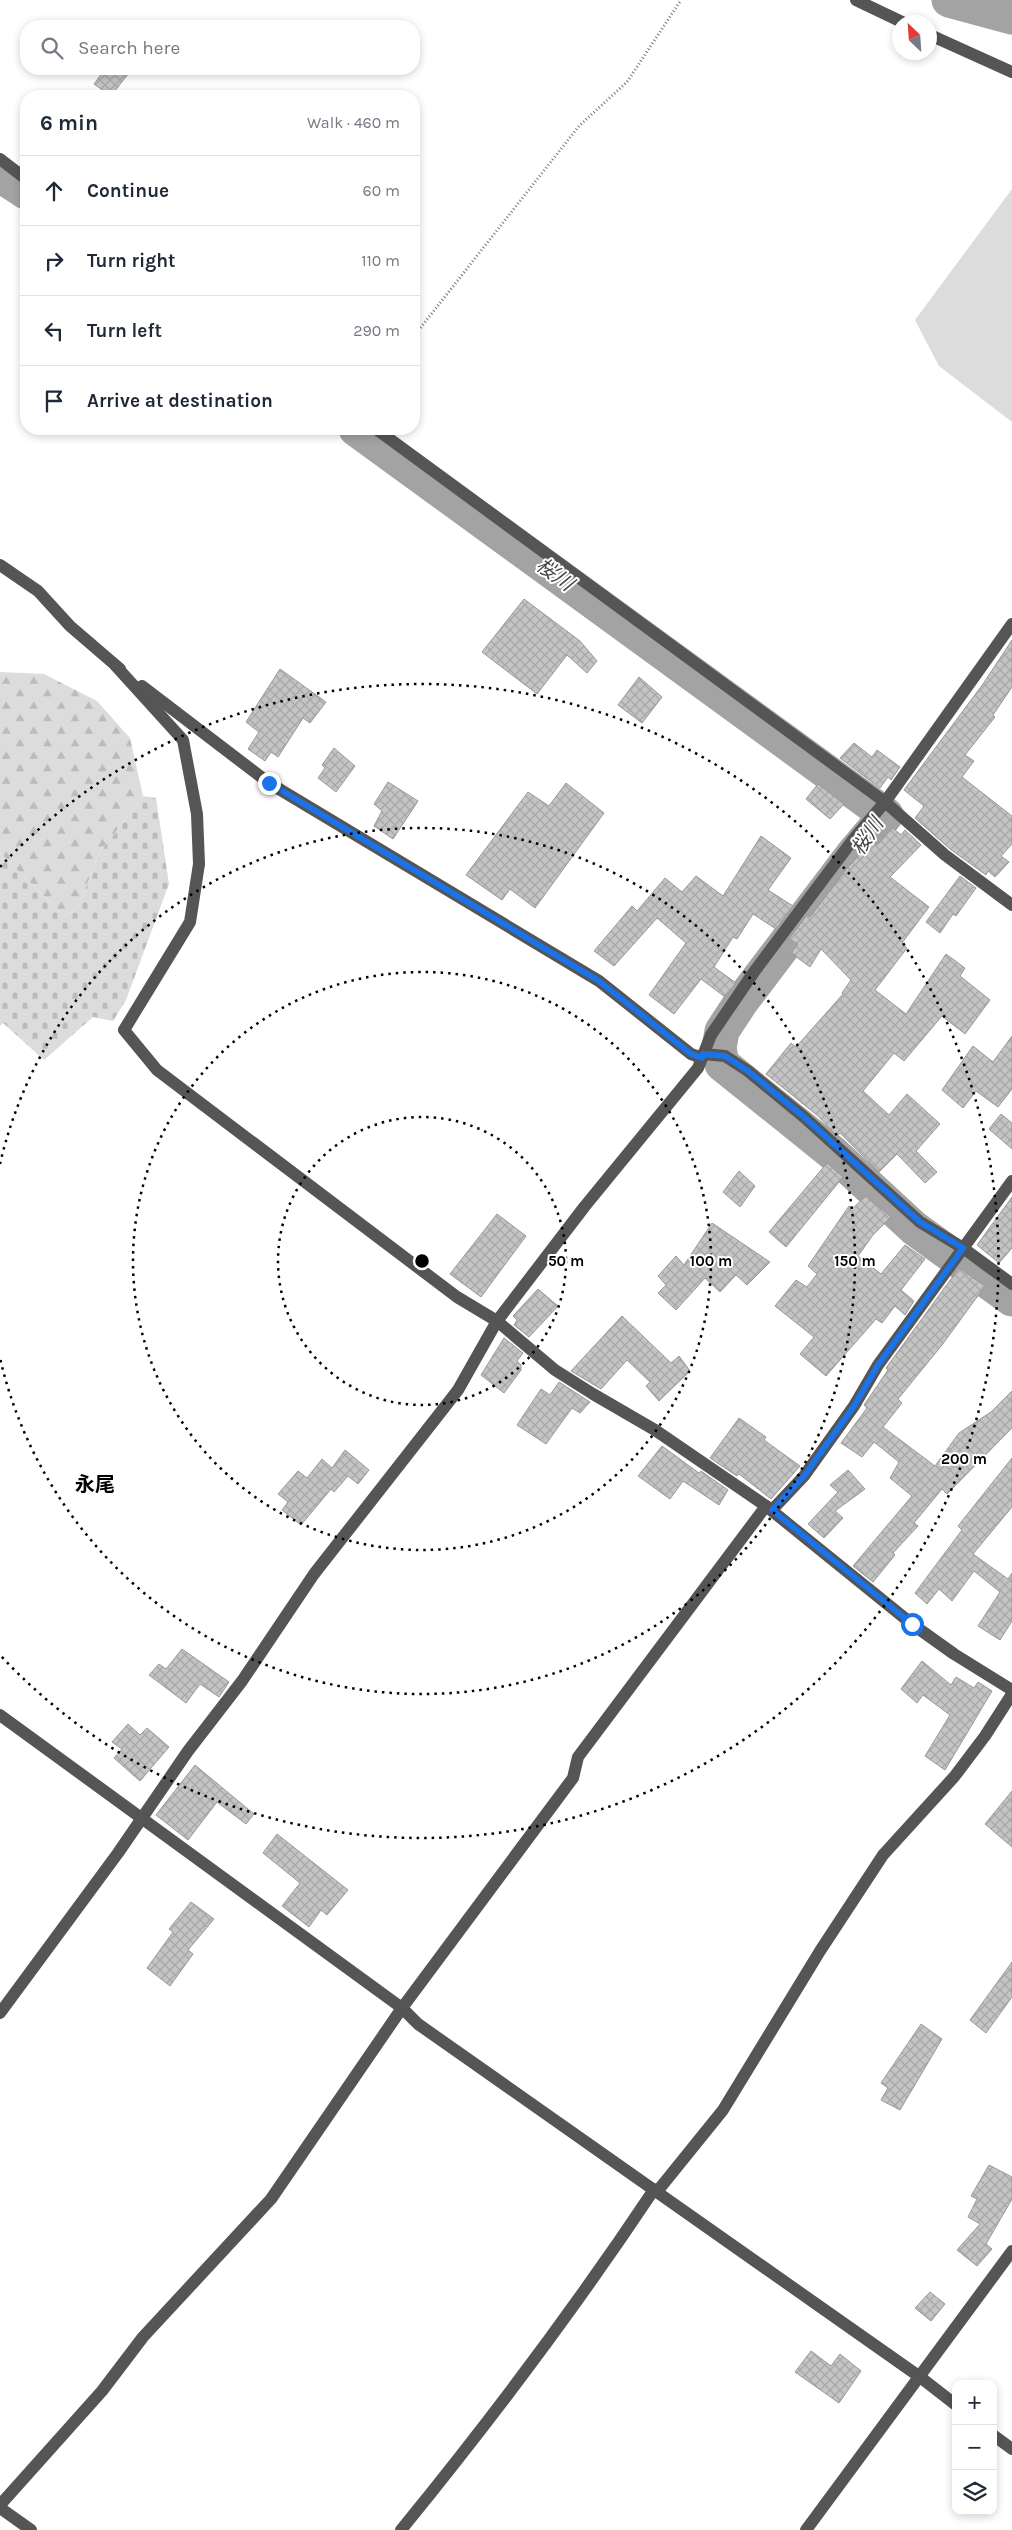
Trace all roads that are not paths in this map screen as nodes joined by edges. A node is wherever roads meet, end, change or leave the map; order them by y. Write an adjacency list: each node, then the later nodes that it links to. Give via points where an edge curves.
1 (856, 0): 2 (street)
2 (892, 17)
3 (937, 38): 4 (street)
4 (1012, 72)
5 (0, 159): 6 (street)
6 (20, 175)
7 (384, 435): 11 (street)
8 (0, 565): 10 (street, via 38,591 70,626)
9 (1012, 624): 11 (street)
10 (115, 665): 13 (street, via 269,783 599,981 691,1054); 17 (street, via 183,740 197,814 199,864 190,922 124,1030 157,1070 198,1102 457,1297)
11 (881, 808): 12 (street); 13 (street, via 852,841 754,972 711,1035)
12 (1012, 905)
13 (711, 1056): 15 (street, via 748,1071); 17 (street, via 585,1206)
14 (1012, 1181): 15 (street)
15 (958, 1255): 16 (street); 18 (street, via 878,1365 854,1406 804,1476)
16 (1012, 1284)
17 (497, 1321): 18 (street, via 555,1370 655,1430); 22 (street, via 458,1390 314,1574 242,1681)
18 (769, 1508): 19 (street, via 912,1624); 23 (street, via 578,1757 573,1778)
19 (1012, 1690)
20 (1012, 1694): 25 (street, via 954,1777 883,1855 723,2110 660,2188)
21 (0, 1715): 22 (street)
22 (141, 1819): 23 (street); 24 (street)
23 (402, 2008): 25 (street, via 418,2024); 31 (street, via 270,2200 143,2337 102,2391)
24 (0, 2013)
25 (652, 2191): 27 (street); 33 (street, via 601,2269 464,2453)
26 (1012, 2251): 27 (street)
27 (920, 2377): 28 (street); 34 (street)
28 (952, 2402)
29 (997, 2437): 30 (street)
30 (1012, 2449)
31 (0, 2506): 32 (street)
32 (31, 2530)
33 (401, 2530)
34 (806, 2530)

